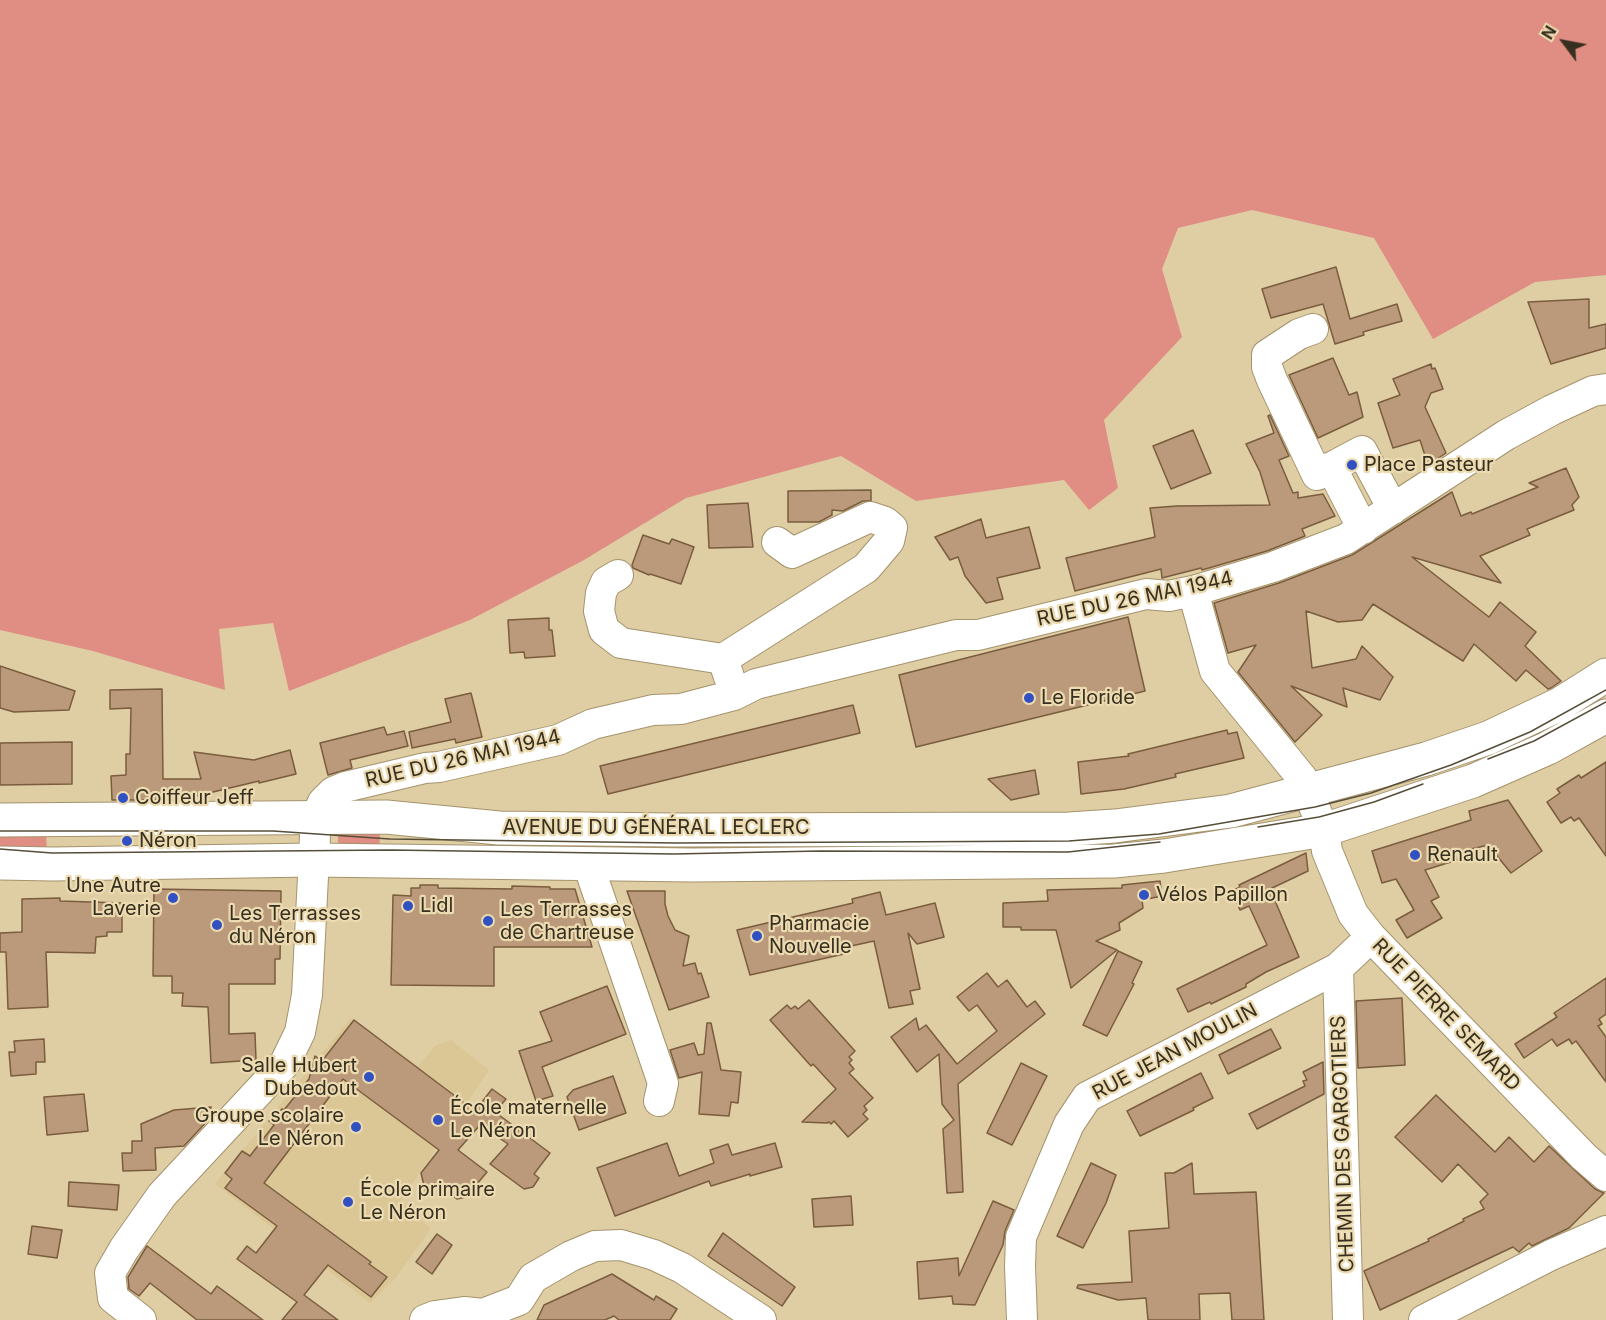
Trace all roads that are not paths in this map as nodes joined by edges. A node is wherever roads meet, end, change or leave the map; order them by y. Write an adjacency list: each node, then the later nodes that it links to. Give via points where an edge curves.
1 (1312, 329): 3 (street, via 1267,355 1267,367 1317,475)
2 (1606, 389): 4 (street, RUE DU 26 MAI 1944, via 1593,391 1506,435)
3 (1331, 467): 4 (street, via 1362,451); 5 (street)
4 (1393, 509): 5 (street, RUE DU 26 MAI 1944)
5 (1363, 529): 8 (street, RUE DU 26 MAI 1944, via 1273,567)
6 (777, 542): 9 (street, via 792,553 870,518 892,528 889,541 866,568)
7 (618, 575): 9 (street, via 606,582 601,593 598,611 604,630 621,643)
8 (1193, 591): 11 (street, RUE DU 26 MAI 1944, via 1169,596 1146,594 978,635 956,635 756,684); 13 (street, RUE PIERRE SEMARD, via 1215,671)
9 (723, 659): 11 (street)
10 (1606, 675): 13 (main road, AVENUE DU GÉNÉRAL LECLERC, via 1560,704 1488,738 1426,759)
11 (734, 694): 14 (street, RUE DU 26 MAI 1944, via 681,709 653,710 593,723 558,740 345,787 323,802)
12 (1606, 716): 16 (main road, AVENUE DU GÉNÉRAL LECLERC, via 1548,748 1473,781)
13 (1305, 784): 14 (main road, AVENUE DU GÉNÉRAL LECLERC, via 1231,811 1069,829 539,829 386,817); 16 (street, RUE PIERRE SEMARD)
14 (316, 817): 15 (main road, AVENUE DU GÉNÉRAL LECLERC); 17 (street, RUE DU 26 MAI 1944)
15 (0, 820)
16 (1324, 830): 19 (main road, AVENUE DU GÉNÉRAL LECLERC, via 1114,861); 20 (street, RUE PIERRE SEMARD, via 1328,851 1353,914)
17 (313, 860): 18 (main road, AVENUE DU GÉNÉRAL LECLERC); 19 (main road, AVENUE DU GÉNÉRAL LECLERC); 25 (street, RUE DU 26 MAI 1944, via 307,995 300,1032 285,1063 162,1195 124,1249 110,1273)
18 (0, 863)
19 (588, 864): 22 (street, AVENUE DU GÉNÉRAL LECLERC, via 663,1083)
20 (1371, 937): 21 (street, RUE JEAN MOULIN); 23 (street, RUE PIERRE SEMARD)
21 (1338, 968): 29 (street, RUE JEAN MOULIN, via 1087,1097 1069,1124 1021,1238); 30 (street, CHEMIN DES GARGOTIERS)
22 (659, 1101)
23 (1606, 1176)
24 (1606, 1231): 31 (street)
25 (106, 1309): 26 (street)
26 (141, 1320)
27 (425, 1320): 28 (street, via 464,1312 483,1314 519,1300 533,1278 571,1256 595,1245 621,1245 682,1269)
28 (760, 1320)
29 (1022, 1320)
30 (1348, 1320)
31 (1424, 1320)

